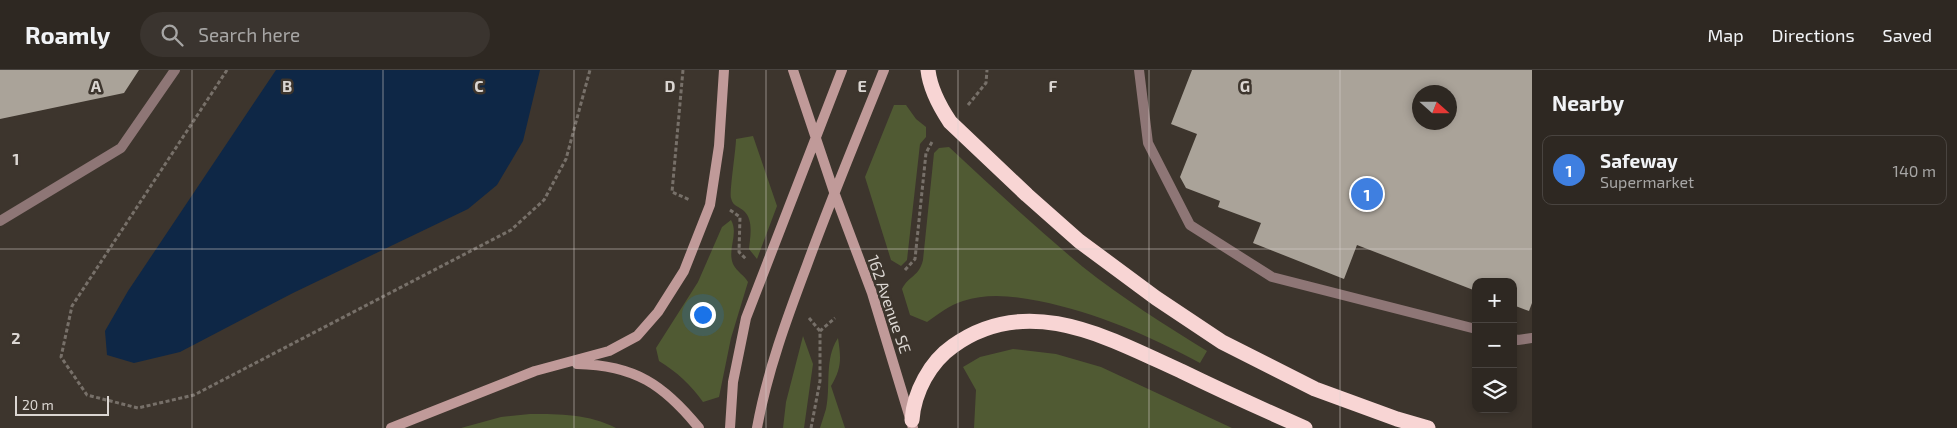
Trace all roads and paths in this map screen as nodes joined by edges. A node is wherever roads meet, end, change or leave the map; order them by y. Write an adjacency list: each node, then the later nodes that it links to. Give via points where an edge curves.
1 (175, 70): 18 (lane, via 121,148)
2 (227, 70): 3 (path, via 72,306 61,357 87,396 138,408 194,395 511,230 544,200 566,159)
3 (590, 70)
4 (683, 70): 16 (path, via 672,192)
5 (724, 70): 27 (main road, via 719,146 710,205 684,271 658,312 637,336 610,351)
6 (793, 70): 14 (main road, 162 Avenue SE)
7 (842, 70): 14 (main road)
8 (884, 70): 15 (main road)
9 (928, 70): 35 (highway, via 940,108 950,122 1079,241 1156,298 1222,342 1315,389)
10 (987, 70): 12 (path, via 986,83)
11 (1139, 70): 23 (lane, via 1148,143 1190,225 1272,277)
12 (968, 105)
13 (935, 137): 20 (path, via 926,153 915,259)
14 (816, 139): 15 (main road, 162 Avenue SE); 31 (main road, via 746,318 733,382)
15 (834, 192): 28 (main road, 162 Avenue SE, via 872,293); 32 (main road, via 781,336)
16 (691, 201)
17 (730, 210): 19 (path, via 740,217 739,252)
18 (0, 221)
19 (751, 264)
20 (905, 270)
21 (808, 317): 24 (path)
22 (835, 318): 24 (path)
23 (1472, 328)
24 (820, 331): 33 (path, via 820,380)
25 (1532, 338): 26 (lane)
26 (1517, 340)
27 (567, 364): 29 (main road, via 535,371); 30 (main road, via 599,364 639,376 680,404)
28 (912, 424): 34 (highway, via 913,403 944,353 968,335 989,326 1036,320 1080,328 1131,348)
29 (391, 428)
30 (699, 428)
31 (730, 428)
32 (757, 428)
33 (811, 428)
34 (1306, 428)
35 (1428, 428)

